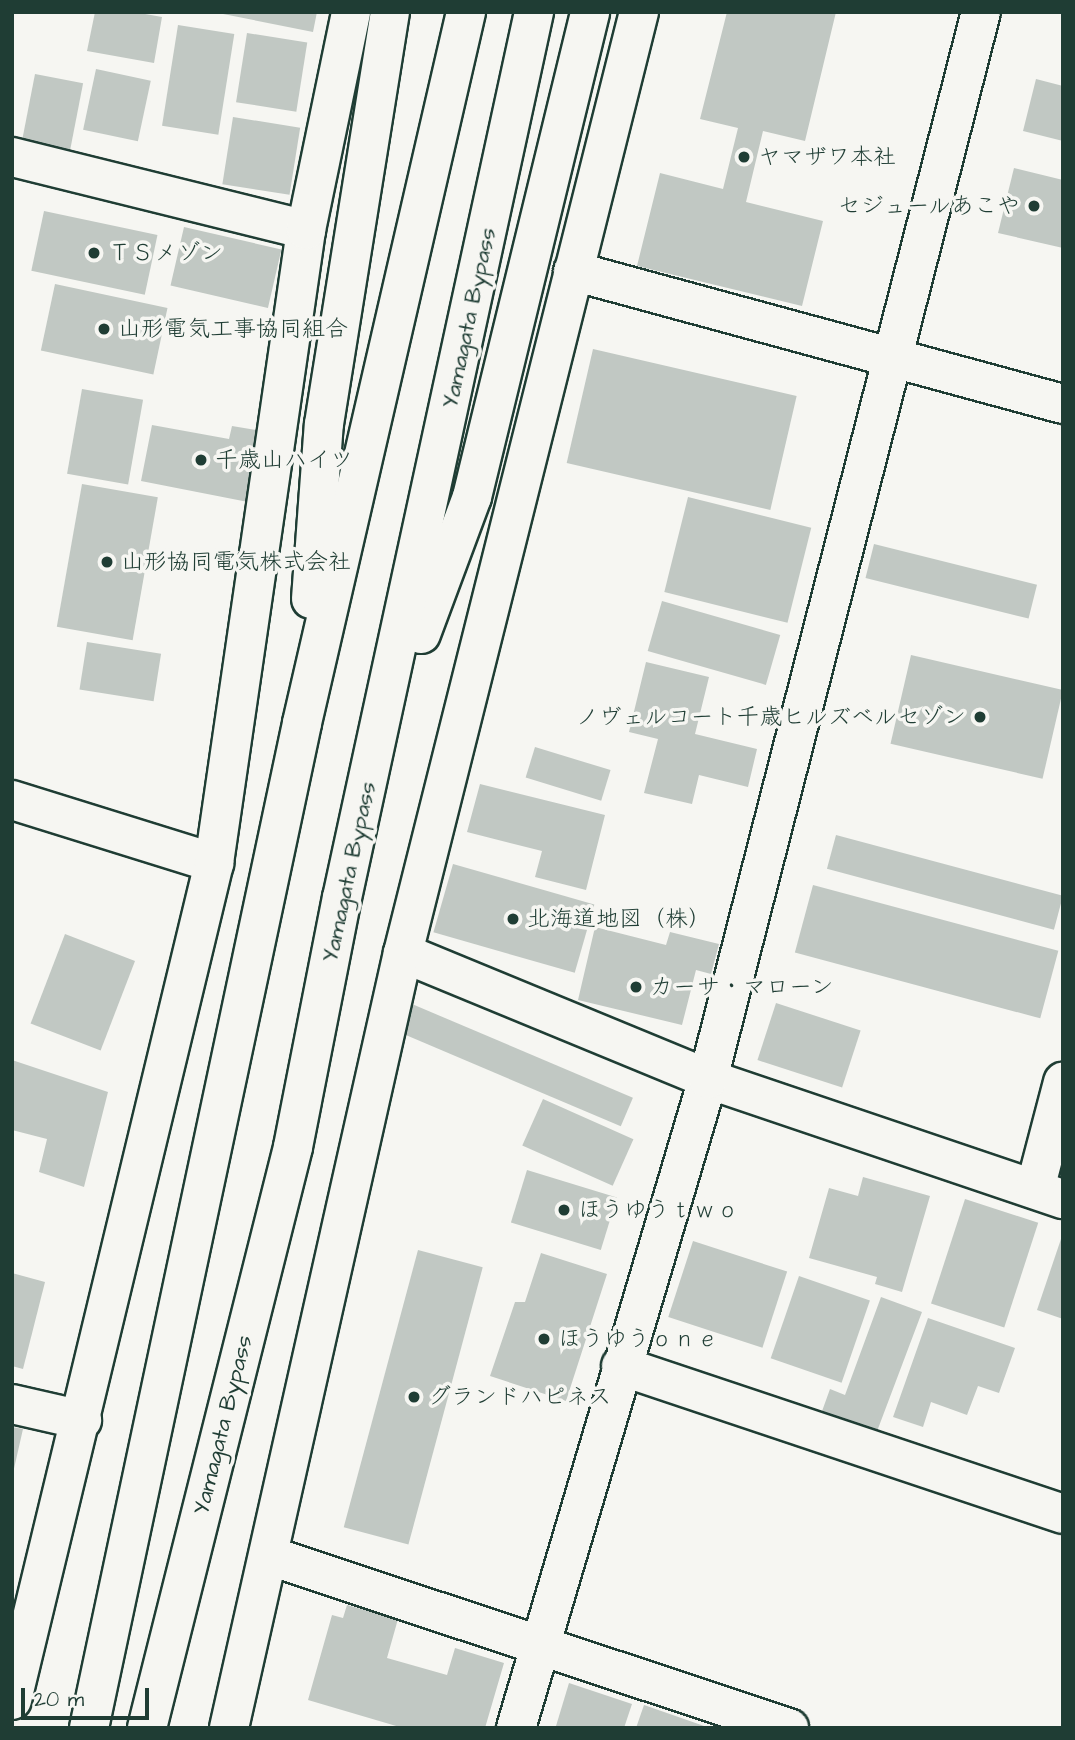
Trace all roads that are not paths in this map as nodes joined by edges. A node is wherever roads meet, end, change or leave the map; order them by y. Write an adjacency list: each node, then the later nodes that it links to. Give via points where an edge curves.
1 (351, 12): 9 (main road)
2 (390, 12): 13 (main road, via 324,424)
3 (466, 12): 13 (main road)
4 (534, 12): 14 (main road, Yamagata Bypass)
5 (590, 12): 14 (main road, via 472,497)
6 (639, 12): 10 (main road)
7 (981, 12): 11 (main road)
8 (12, 158): 9 (main road)
9 (306, 230): 16 (main road)
10 (573, 271): 11 (main road); 17 (main road)
11 (894, 360): 12 (main road); 18 (main road)
12 (1063, 404)
13 (302, 723): 29 (main road)
14 (373, 763): 28 (main road, Yamagata Bypass, via 293,1147)
15 (14, 808): 16 (main road)
16 (214, 863): 23 (main road)
17 (403, 953): 18 (main road); 25 (main road)
18 (708, 1079): 20 (main road); 21 (main road)
19 (1063, 1082): 20 (main road)
20 (1049, 1194)
21 (621, 1366): 24 (main road); 26 (main road)
22 (12, 1404): 23 (main road)
23 (82, 1420): 27 (main road)
24 (1063, 1514)
25 (270, 1556): 26 (main road); 30 (main road)
26 (540, 1644): 31 (main road); 32 (main road)
27 (12, 1700)
28 (152, 1716)
29 (90, 1722)
30 (229, 1728)
31 (516, 1728)
32 (789, 1728)

